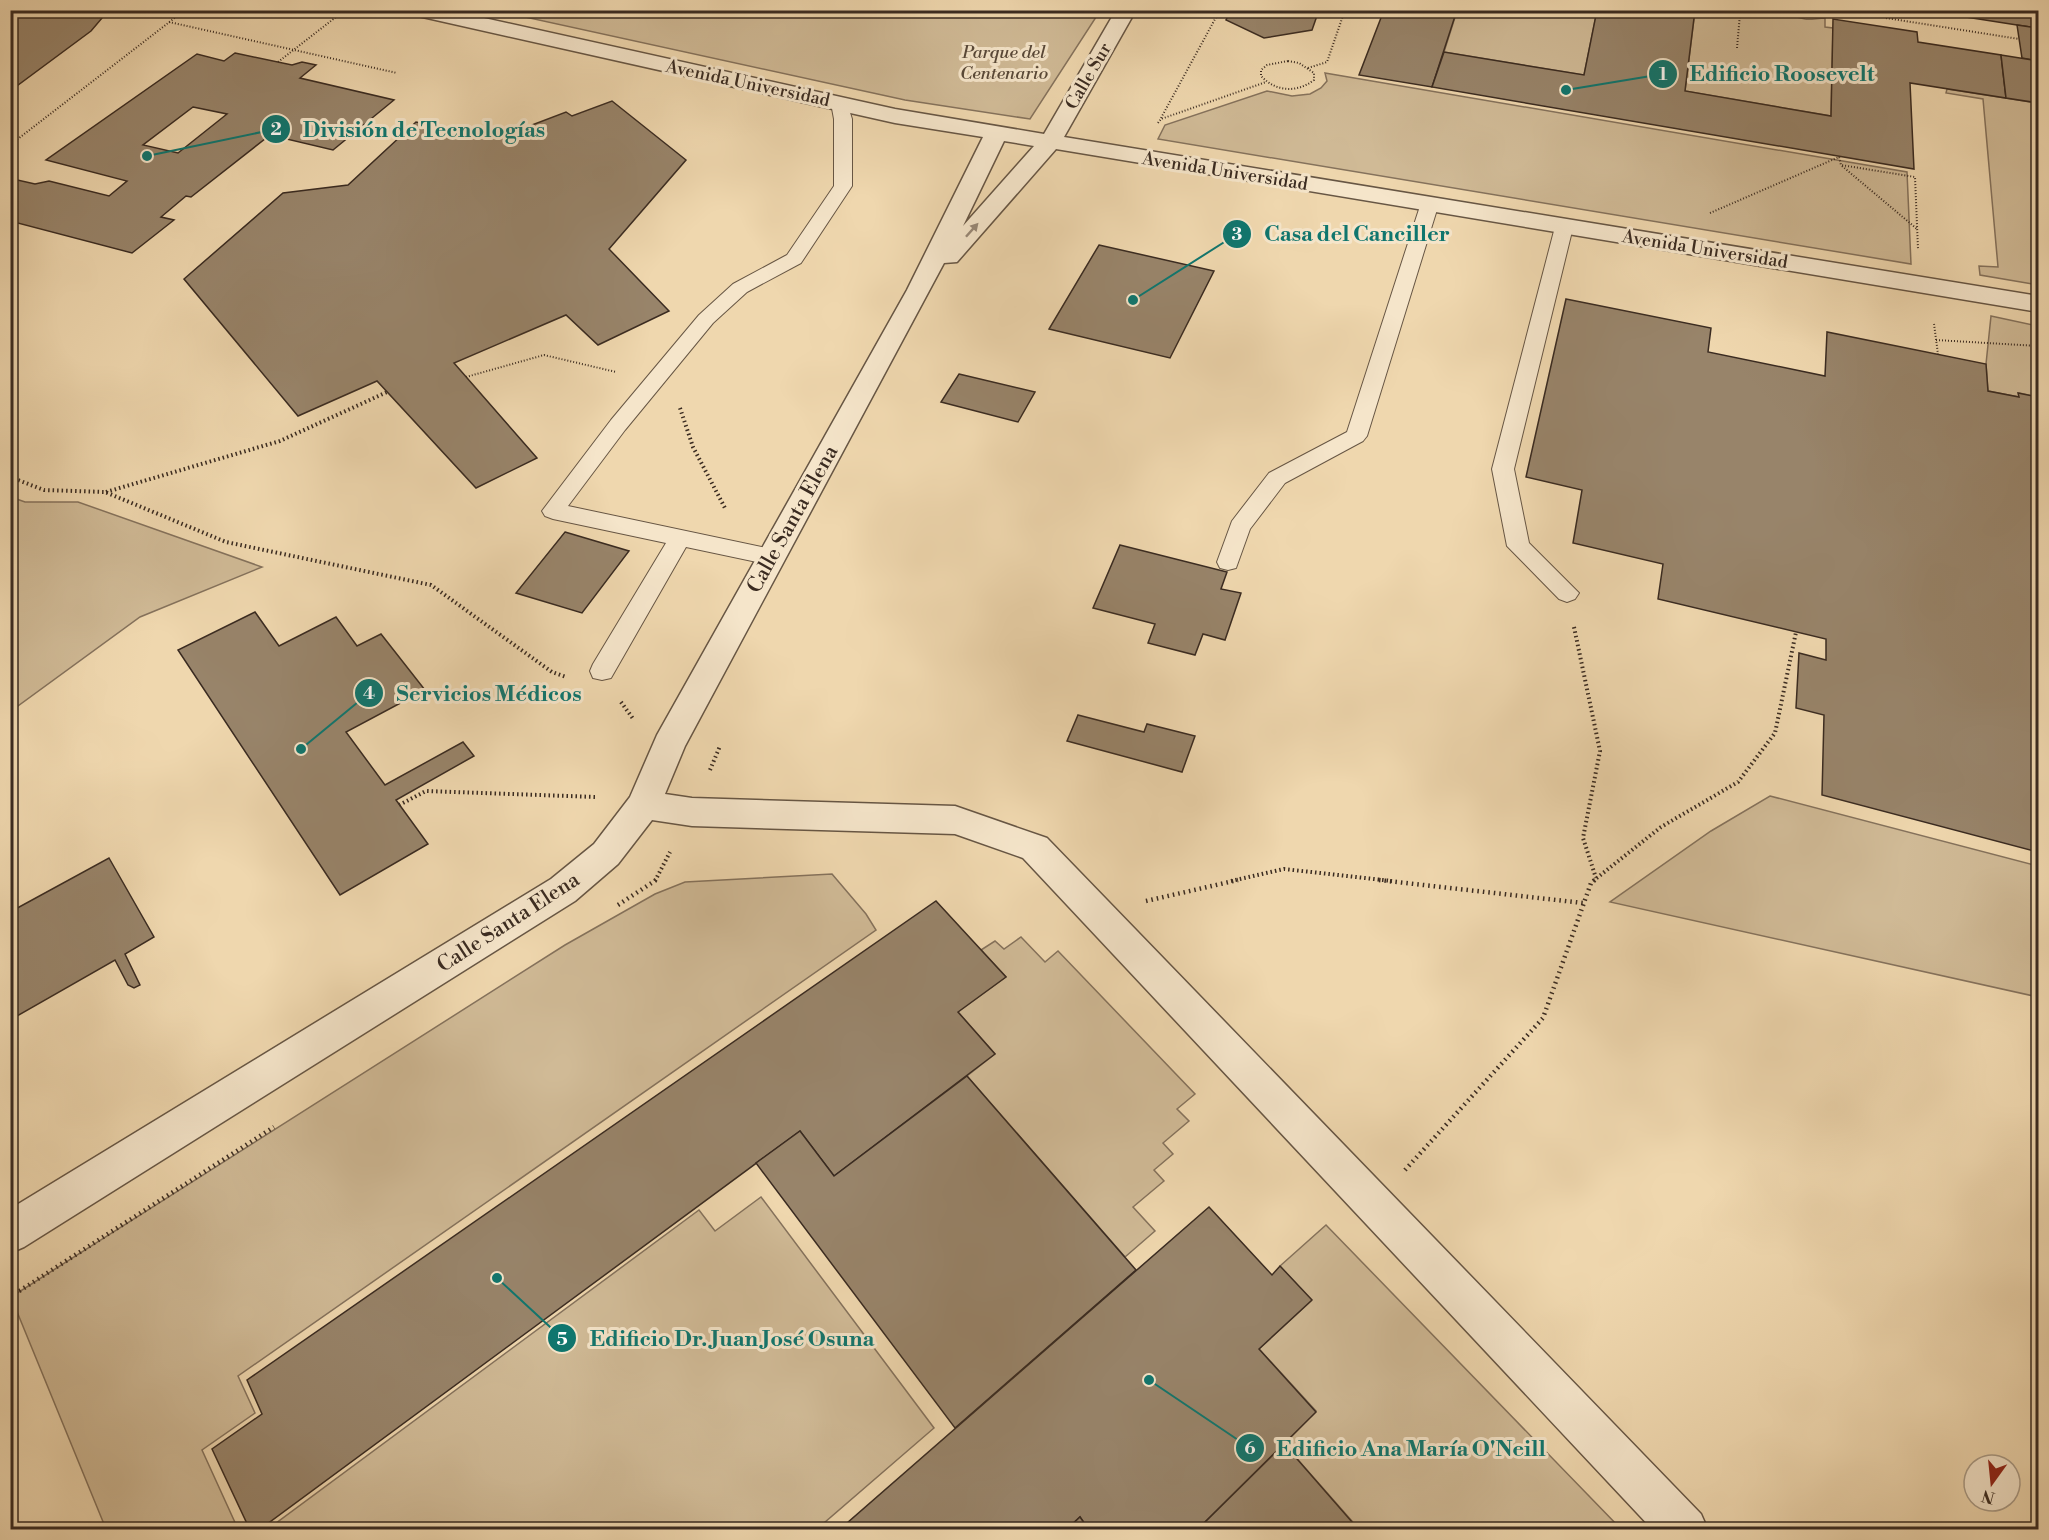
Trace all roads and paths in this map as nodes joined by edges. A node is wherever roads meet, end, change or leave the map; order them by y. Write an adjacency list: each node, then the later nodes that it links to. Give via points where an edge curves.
1 (184, 10): 11 (path)
2 (345, 10): 14 (path)
3 (418, 10): 8 (street, Avenida Universidad)
4 (1126, 10): 23 (street, Calle Sur)
5 (1220, 10): 20 (path)
6 (1338, 10): 7 (path)
7 (1344, 12): 16 (path, via 1326,62)
8 (451, 14): 19 (street, Avenida Universidad)
9 (1740, 14): 13 (path)
10 (1886, 18): 12 (path)
11 (169, 22): 14 (path); 24 (path)
12 (2019, 39)
13 (1737, 48)
14 (293, 51): 15 (path); 17 (path)
15 (278, 62)
16 (1308, 68): 18 (path, via 1288,61 1276,62 1261,70); 18 (path, via 1314,80 1308,85 1287,89)
17 (397, 73)
18 (1266, 82): 20 (path)
19 (839, 103): 22 (street, Avenida Universidad); 38 (lane, via 843,119 843,186 794,260 740,288 706,319)
20 (1161, 118): 21 (path)
21 (1156, 127)
22 (996, 134): 23 (street, Avenida Universidad); 31 (street, Calle Santa Elena)
23 (1050, 142): 26 (street, Avenida Universidad); 31 (street, Calle Santa Elena, one-way to 23)
24 (10, 145)
25 (1841, 165): 28 (path); 28 (path, via 1915,177); 29 (path, via 1839,156)
26 (1430, 203): 27 (street, Avenida Universidad); 45 (lane, via 1356,436 1277,478 1240,528)
27 (1564, 227): 29 (street, Avenida Universidad); 46 (lane, via 1503,469 1518,546)
28 (1917, 229): 30 (path)
29 (1649, 240): 32 (street, Avenida Universidad)
30 (1918, 250)
31 (919, 290): 44 (street, Calle Santa Elena)
32 (2038, 304)
33 (1934, 321): 34 (path)
34 (1936, 340): 35 (path); 36 (path)
35 (2038, 346)
36 (1938, 354)
37 (466, 377): 38 (path, via 544,355)
38 (655, 382): 42 (path, via 675,391 693,447); 43 (lane, via 553,511)
39 (387, 392): 41 (path, via 280,441)
40 (10, 477): 41 (path, via 44,490)
41 (105, 492): 49 (path, via 226,542 431,585 552,672)
42 (729, 515)
43 (680, 539): 44 (lane); 48 (lane)
44 (771, 557): 51 (street, Calle Santa Elena)
45 (1228, 562)
46 (1567, 593): 54 (path, via 1600,751 1583,838)
47 (1796, 632): 54 (path, via 1774,733 1738,782 1660,827)
48 (602, 672)
49 (568, 678)
50 (616, 694): 51 (path, via 639,726)
51 (669, 744): 53 (street, Calle Santa Elena)
52 (399, 805): 53 (path, via 426,791 599,797)
53 (644, 805): 56 (street, via 692,812 956,820 1035,848); 58 (street, Calle Santa Elena, via 606,854 563,890)
54 (1596, 878): 55 (path, via 1590,883)
55 (1583, 903): 56 (path, via 1284,869); 57 (path, via 1543,1018)
56 (1096, 912): 57 (street)
57 (1375, 1204): 59 (street)
58 (10, 1233)
59 (1685, 1530)

